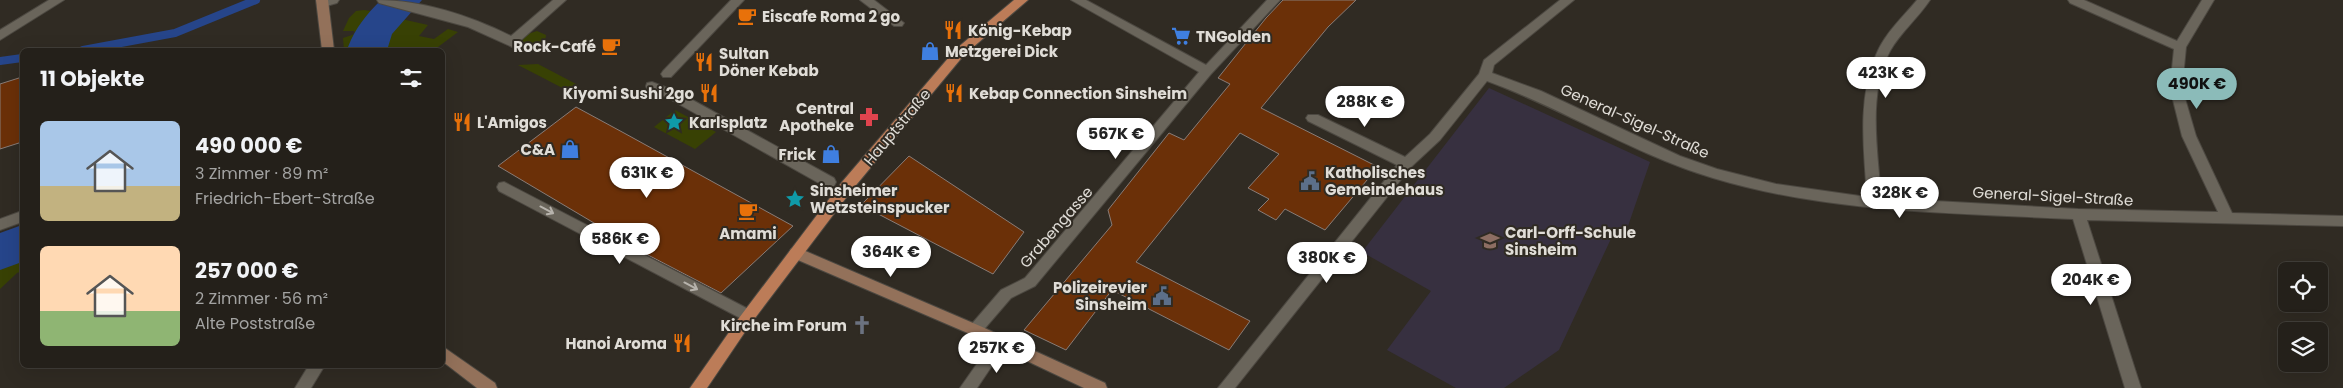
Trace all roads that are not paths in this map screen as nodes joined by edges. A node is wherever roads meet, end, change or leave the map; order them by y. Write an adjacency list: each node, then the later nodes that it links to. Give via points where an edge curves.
1 (58, 0): 15 (street)
2 (384, 0): 3 (street, via 468,23 517,44)
3 (560, 0)
4 (738, 0): 19 (street)
5 (866, 0): 14 (street)
6 (1022, 0): 32 (main road, Hauptstraße, via 960,52 847,186)
7 (1077, 0): 18 (street)
8 (1274, 0): 18 (street, Grabengasse)
9 (1568, 0): 20 (street, via 1488,63)
10 (1924, 0): 26 (street, via 1883,54 1872,89)
11 (2074, 0): 16 (street)
12 (2208, 0): 16 (street)
13 (326, 1): 17 (main road)
14 (898, 23)
15 (0, 36)
16 (2180, 47): 29 (street, via 2176,88 2189,136)
17 (328, 48)
18 (1207, 71): 34 (street, Grabengasse, via 1030,282 1006,294)
19 (667, 74)
20 (1485, 75): 23 (street, via 1435,137); 26 (street, General-Sigel-Straße, via 1536,94 1675,160 1715,174 1776,189)
21 (652, 86): 24 (street)
22 (1313, 118): 23 (street)
23 (1406, 163): 43 (street)
24 (829, 182)
25 (504, 187): 33 (street, one-way to 33)
26 (1874, 203): 27 (street, General-Sigel-Straße)
27 (2078, 214): 29 (street, General-Sigel-Straße); 44 (street)
28 (20, 217): 31 (street)
29 (2228, 218): 30 (street, General-Sigel-Straße)
30 (2343, 221)
31 (0, 225)
32 (796, 253): 33 (main road, Hauptstraße); 34 (main road)
33 (749, 316): 40 (main road, Hauptstraße)
34 (975, 330): 35 (main road)
35 (1000, 342): 41 (street); 42 (main road)
36 (445, 354): 39 (main road)
37 (315, 368): 38 (street)
38 (303, 388)
39 (489, 388)
40 (698, 388)
41 (968, 388)
42 (1099, 388)
43 (1226, 388)
44 (2133, 388)

